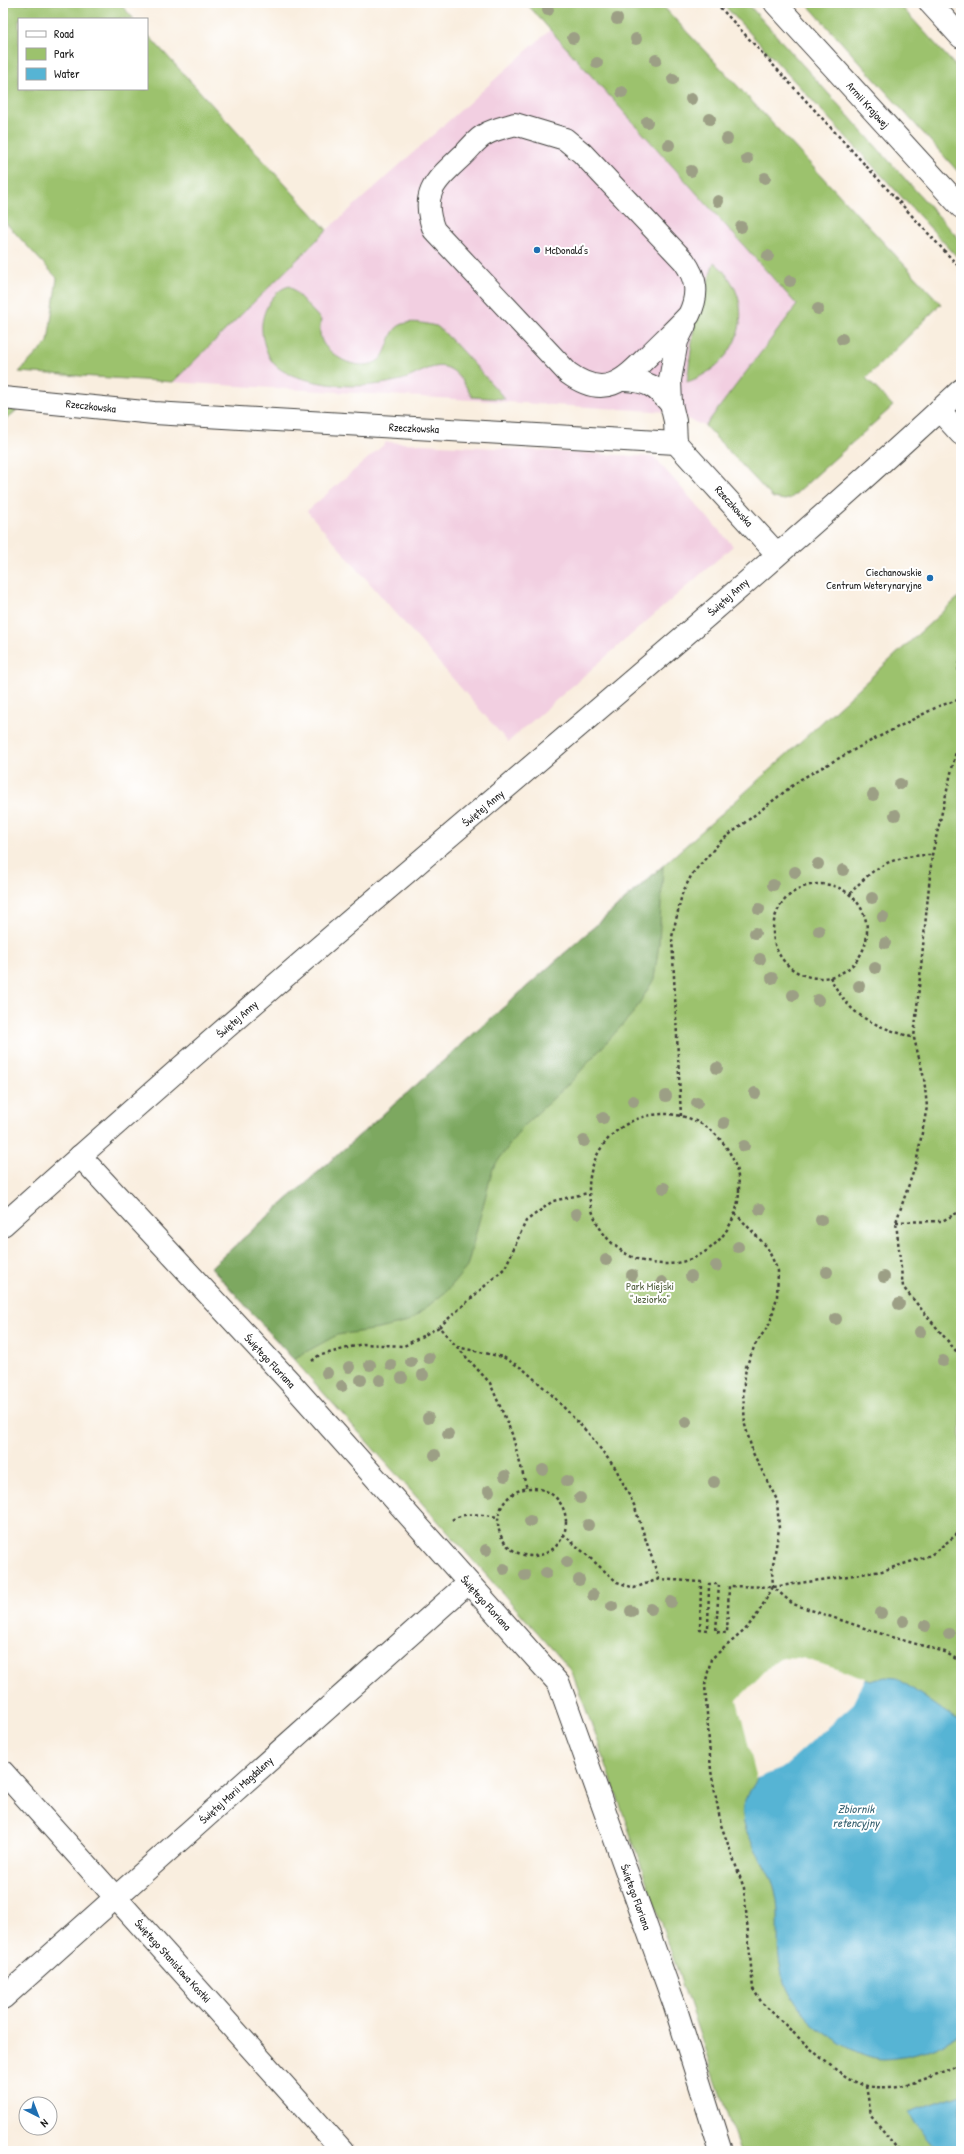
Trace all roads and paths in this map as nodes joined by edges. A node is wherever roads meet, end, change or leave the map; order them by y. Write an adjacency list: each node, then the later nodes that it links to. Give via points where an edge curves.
1 (716, 3): 6 (path)
2 (775, 3): 5 (street, Armii Krajowej)
3 (930, 3): 4 (street)
4 (961, 37)
5 (961, 207)
6 (961, 269)
7 (689, 315): 8 (street); 8 (street, via 695,301 696,286 688,266 565,138 515,124 485,134 441,176 432,188 428,202 428,217 434,230 568,373 594,386); 11 (street, via 673,358 670,380)
8 (624, 380): 11 (street, via 643,381 653,386)
9 (961, 390): 12 (street, Świętej Anny)
10 (3, 398): 14 (street, Rzeczkowska, via 154,413)
11 (671, 404): 14 (street, via 676,421)
12 (939, 410): 13 (street); 15 (street, Świętej Anny)
13 (961, 434)
14 (676, 443): 15 (street, Rzeczkowska)
15 (777, 554): 25 (street, Świętej Anny)
16 (961, 656): 17 (path, via 958,673)
17 (961, 686)
18 (961, 699): 24 (path, via 925,713 801,779 721,841 692,874 682,894 672,937)
19 (961, 730): 20 (path)
20 (932, 854): 21 (path, via 914,855 888,862 865,876); 23 (path)
21 (850, 894): 22 (path, via 861,906 867,922 867,938 862,954 851,967 837,976); 22 (path, via 835,886 819,883 802,886 788,895 778,908 772,924 773,940 779,956 790,968 804,976 820,979)
22 (830, 977): 23 (path, via 838,994 863,1018)
23 (914, 1038): 29 (path, via 924,1078 927,1107 916,1164)
24 (681, 1116): 26 (path, via 658,1114 636,1119 615,1131 600,1149 591,1170); 28 (path, via 704,1125 723,1142 735,1164 739,1188)
25 (80, 1156): 30 (street, Świętej Anny); 34 (street, Świętego Floriana)
26 (588, 1192): 28 (path, via 592,1213 602,1232 611,1242 633,1258 653,1263 674,1263 694,1258 712,1247 726,1232); 31 (path, via 553,1200 526,1221 505,1268)
27 (961, 1211): 29 (path, via 942,1220)
28 (735, 1213): 42 (path, via 767,1247 778,1271 777,1298 770,1323 755,1345 746,1367 743,1392 745,1425 753,1453 777,1500 779,1529 772,1570)
29 (896, 1222): 33 (path, via 904,1286)
30 (3, 1225)
31 (439, 1327): 32 (path); 34 (path, via 404,1346 362,1344 318,1356)
32 (457, 1347): 35 (path, via 490,1383 512,1434); 40 (path, via 503,1357 523,1369 589,1434 616,1469 631,1499)
33 (961, 1357)
34 (289, 1381): 39 (street, Świętego Floriana)
35 (527, 1489): 36 (path, via 518,1490 507,1498); 38 (path, via 531,1487 544,1490 556,1497 563,1508 566,1522)
36 (498, 1517): 38 (path, via 500,1535 508,1546 519,1554 532,1556 545,1553 556,1546); 39 (path, via 478,1514 457,1517)
37 (961, 1531): 42 (path, via 931,1555 882,1571)
38 (563, 1534): 40 (path, via 616,1582 634,1588)
39 (428, 1538): 41 (street, Świętego Floriana)
40 (659, 1579): 42 (path, via 701,1582 700,1629 708,1630 710,1584 718,1584 716,1632 727,1633 729,1586)
41 (468, 1583): 45 (street, Świętej Marii Magdaleny); 50 (street, Świętego Floriana, via 558,1684 675,2006)
42 (773, 1587): 43 (path, via 793,1604 945,1652); 48 (path, via 745,1630 711,1659 705,1684 711,1771 721,1825 744,1888 753,1989 762,2002 840,2074)
43 (961, 1662)
44 (3, 1772): 45 (street, Świętego Stanisława Kostki)
45 (116, 1898): 46 (street, Świętej Marii Magdaleny); 49 (street, Świętego Stanisława Kostki)
46 (3, 1998)
47 (961, 2063): 48 (path, via 940,2074 898,2087)
48 (866, 2086): 51 (path, via 871,2115)
49 (343, 2151)
50 (721, 2151)
51 (899, 2151)

